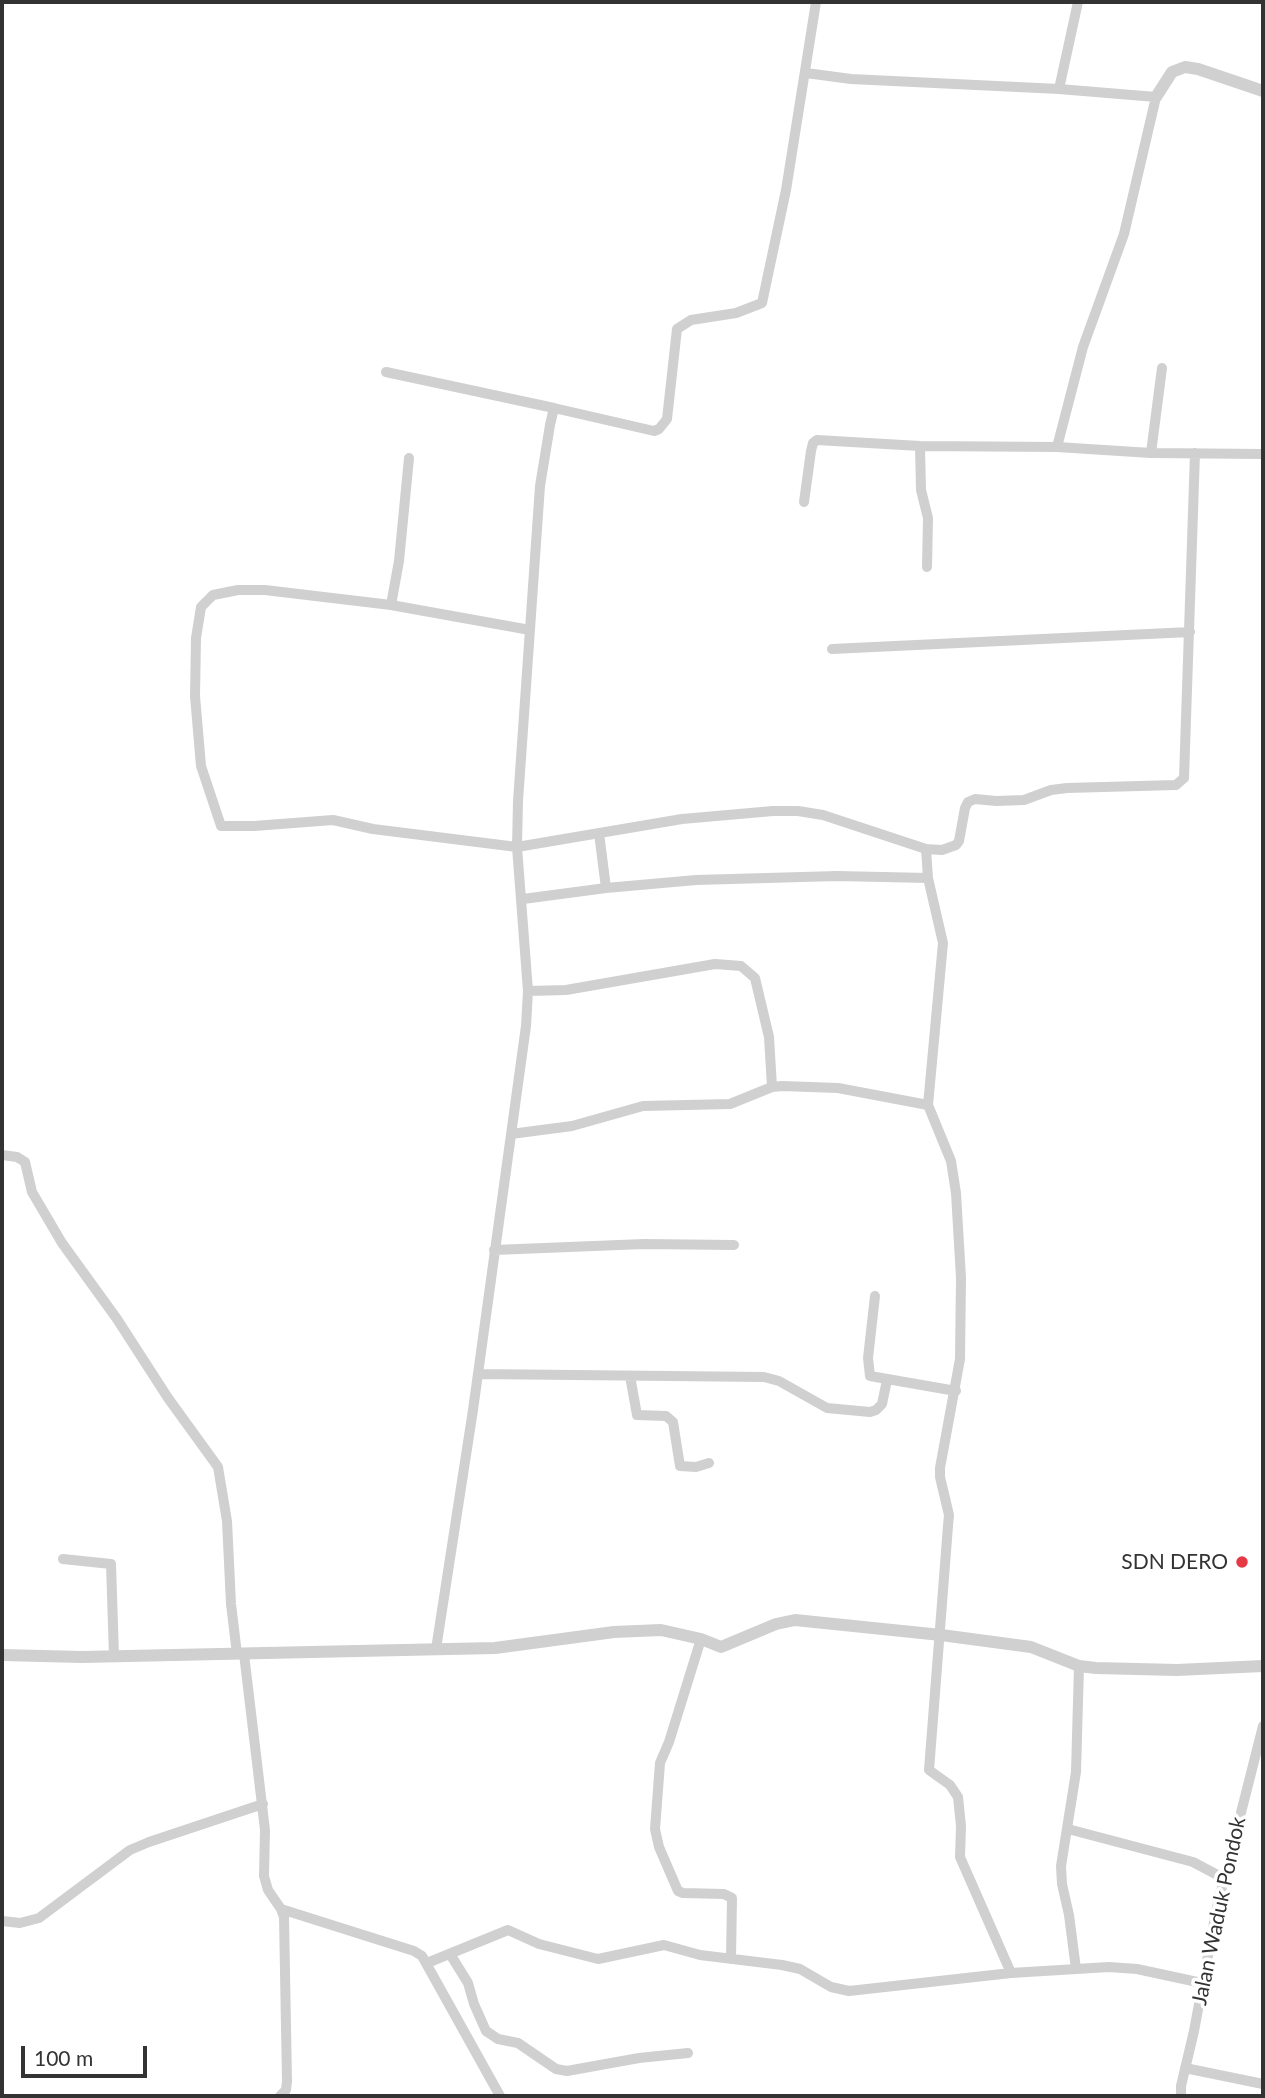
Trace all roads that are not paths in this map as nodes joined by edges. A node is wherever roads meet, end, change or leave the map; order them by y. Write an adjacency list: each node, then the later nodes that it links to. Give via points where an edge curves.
1 (816, 2): 3 (street)
2 (1078, 2): 4 (street)
3 (806, 73): 4 (street); 9 (street, via 761,305 691,320 677,329 667,419 659,429)
4 (1059, 89): 6 (street)
5 (1263, 91): 6 (street, via 1185,67 1172,72)
6 (1157, 97): 11 (street, via 1124,234 1083,347)
7 (1162, 368): 12 (street)
8 (386, 372): 9 (street)
9 (554, 408): 19 (street, via 540,486)
10 (920, 446): 11 (street); 16 (street, via 814,441); 17 (street, via 920,480 928,517)
11 (1057, 447): 12 (street)
12 (1152, 453): 13 (street)
13 (1195, 453): 14 (street); 20 (street)
14 (1263, 454)
15 (410, 458): 18 (street)
16 (804, 502)
17 (927, 567)
18 (391, 606): 19 (street); 23 (street, via 265,590 238,590 213,595 204,602 196,638 195,696 201,766 218,822 226,827 333,820)
19 (530, 630): 23 (street)
20 (1190, 632): 21 (street); 24 (street, via 1182,782 1151,788 1058,789 1024,800 975,799 965,808 956,845)
21 (832, 649)
22 (599, 833): 23 (street); 24 (street, via 682,819 798,811 824,815); 26 (street)
23 (517, 847): 27 (street)
24 (926, 849): 25 (street)
25 (928, 878): 26 (street, via 696,880); 30 (street, via 943,943)
26 (606, 888): 27 (street)
27 (523, 899): 28 (street)
28 (528, 991): 29 (street, via 566,990 715,964 741,966 755,978 769,1037); 31 (street)
29 (772, 1087): 30 (street, via 838,1088); 31 (street, via 730,1104 643,1107 572,1126)
30 (928, 1105): 39 (street, via 947,1151 956,1193 961,1278)
31 (511, 1134): 34 (street)
32 (2, 1155): 45 (street, via 25,1161 32,1192 62,1242 218,1467)
33 (734, 1245): 34 (street)
34 (494, 1250): 36 (street)
35 (875, 1296): 38 (street, via 868,1373)
36 (478, 1374): 37 (street); 44 (street)
37 (629, 1376): 38 (street, via 764,1377 827,1408 870,1412 882,1404); 40 (street, via 637,1415 666,1416 673,1422 680,1466)
38 (887, 1380): 39 (street)
39 (956, 1391): 42 (street, via 940,1468 948,1515)
40 (709, 1463)
41 (63, 1559): 47 (street, via 111,1564)
42 (942, 1635): 43 (street, via 795,1620 721,1647); 48 (street, via 1031,1647); 60 (street, via 929,1770 958,1797 960,1857)
43 (701, 1639): 44 (street, via 661,1630 495,1648); 57 (street, via 660,1763 655,1829 678,1891 732,1898)
44 (436, 1649): 45 (street)
45 (240, 1654): 47 (street); 51 (street)
46 (2, 1655): 47 (street)
47 (114, 1656)
48 (1079, 1666): 49 (street, via 1177,1670); 52 (street, via 1076,1772)
49 (1263, 1666)
50 (1263, 1726): 53 (street, Jalan Waduk Pondok)
51 (263, 1804): 54 (street, via 264,1876); 55 (street, via 130,1850 39,1919)
52 (1068, 1829): 53 (street, via 1193,1862); 59 (street, via 1062,1884)
53 (1224, 1879): 61 (street, Jalan Waduk Pondok)
54 (281, 1909): 58 (street, via 414,1951); 65 (street, via 287,2081)
55 (2, 1921)
56 (450, 1954): 57 (street, via 510,1931 529,1941 598,1959 664,1945); 58 (street); 62 (street, via 468,1983 486,2031 518,2043 556,2069)
57 (731, 1959): 60 (street, via 800,1969 831,1987 849,1991)
58 (427, 1963): 66 (street)
59 (1076, 1969): 60 (street); 61 (street, via 1137,1969)
60 (1011, 1973)
61 (1202, 1983): 63 (street, Jalan Waduk Pondok)
62 (688, 2053)
63 (1185, 2068): 64 (street); 67 (street, Jalan Waduk Pondok)
64 (1263, 2084)
65 (280, 2096)
66 (500, 2096)
67 (1179, 2096)

